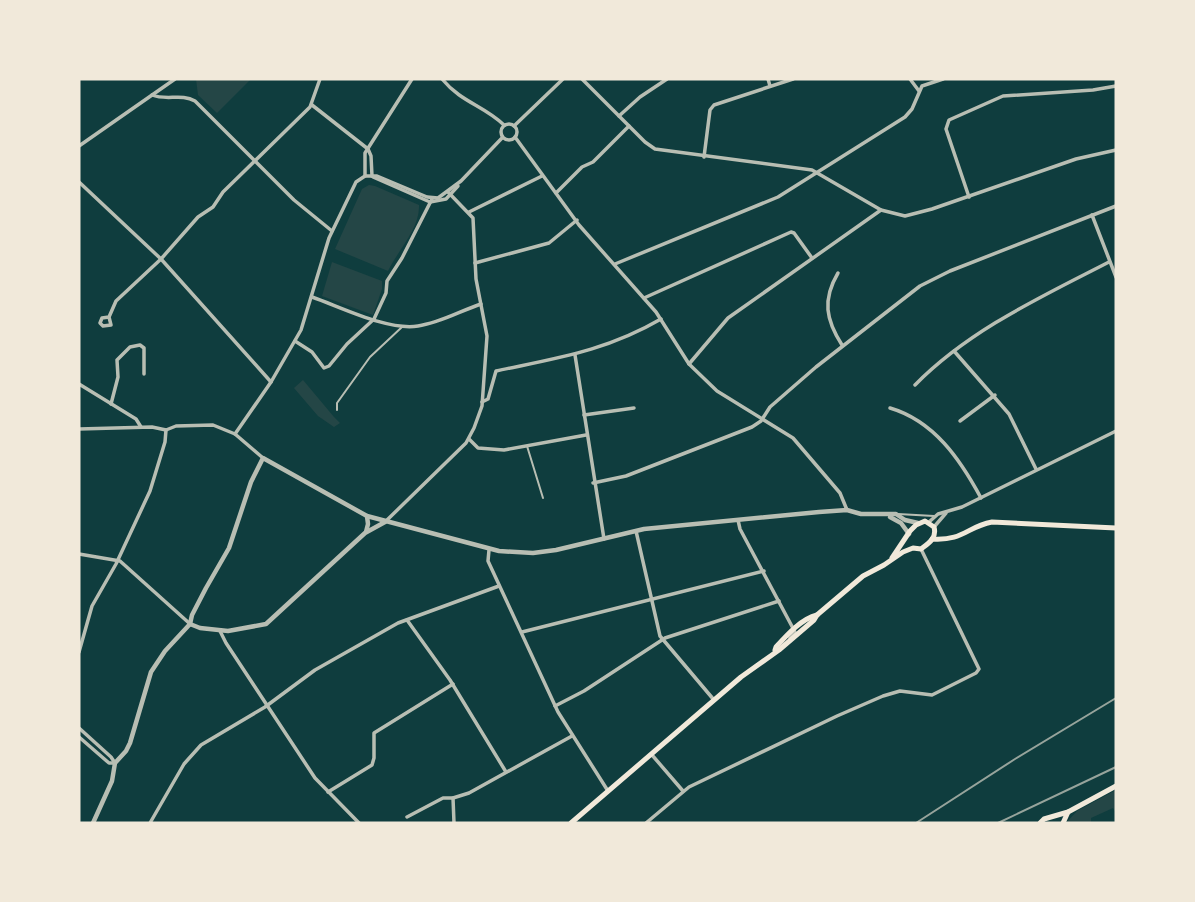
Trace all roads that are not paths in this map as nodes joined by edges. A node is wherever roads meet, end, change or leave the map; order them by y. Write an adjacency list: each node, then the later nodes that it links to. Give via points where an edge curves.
1 (175, 79): 15 (street)
2 (320, 79): 16 (street)
3 (412, 79): 24 (street)
4 (442, 79): 18 (street, via 457,95)
5 (563, 79): 19 (street)
6 (582, 79): 17 (street)
7 (667, 79): 17 (street)
8 (768, 79): 12 (street)
9 (793, 79): 12 (street)
10 (910, 79): 14 (street)
11 (943, 79): 14 (street)
12 (770, 86): 26 (street, via 714,105)
13 (1116, 86): 35 (street, via 1003,96 949,120 946,129)
14 (919, 91): 28 (street, via 905,117)
15 (152, 94): 23 (street); 27 (street, via 187,96 195,101)
16 (312, 105): 24 (street); 27 (street)
17 (619, 116): 20 (street)
18 (504, 125): 19 (street); 22 (street)
19 (514, 126): 21 (street)
20 (629, 126): 26 (street, via 655,149); 34 (street)
21 (515, 137): 22 (street); 31 (street)
22 (502, 138): 33 (street)
23 (79, 146)
24 (368, 149): 29 (street, via 363,157); 30 (street)
25 (1116, 150): 35 (street, via 1076,159)
26 (704, 157): 28 (street)
27 (257, 162): 42 (street); 44 (street)
28 (816, 172): 38 (street); 47 (street, via 778,197)
29 (365, 176): 30 (street); 42 (street, via 352,187)
30 (372, 176): 36 (street)
31 (542, 176): 34 (street); 39 (street)
32 (79, 182): 44 (street)
33 (450, 193): 36 (street, via 443,200); 39 (street)
34 (556, 194): 41 (street)
35 (969, 197): 38 (street, via 905,216)
36 (431, 200): 55 (street, via 386,283)
37 (1116, 206): 40 (street)
38 (881, 210): 43 (street)
39 (469, 212): 46 (street)
40 (1092, 215): 45 (street); 60 (street, via 950,271)
41 (577, 220): 46 (street, via 549,243); 47 (street)
42 (332, 231): 50 (street)
43 (812, 258): 51 (street, via 790,232); 63 (street, via 728,318)
44 (161, 259): 54 (street, via 116,301); 65 (street)
45 (1109, 261): 49 (street); 61 (street, via 972,336)
46 (475, 263): 52 (street)
47 (615, 264): 51 (street)
48 (838, 273): 60 (street, via 829,299 829,321)
49 (1116, 278)
50 (312, 297): 53 (street); 59 (street)
51 (644, 298): 56 (street)
52 (481, 304): 58 (street, via 422,326); 69 (street, via 487,336)
53 (364, 315): 55 (street); 57 (street)
54 (109, 317)
55 (374, 319): 57 (street); 58 (street)
56 (661, 319): 62 (street, via 633,335); 63 (street)
57 (365, 325): 59 (street, via 327,368)
58 (402, 327): 73 (lane, via 365,363)
59 (295, 341): 65 (street)
60 (842, 345): 75 (street)
61 (954, 351): 67 (street); 68 (street)
62 (575, 355): 69 (street, via 496,371 488,399); 74 (street)
63 (689, 365): 75 (street, via 718,391)
64 (144, 374): 70 (street, via 144,348 130,347 117,360)
65 (271, 382): 81 (street)
66 (79, 384): 70 (street)
67 (915, 385)
68 (995, 395): 76 (street); 86 (street)
69 (482, 401): 83 (street)
70 (111, 404): 77 (street, via 136,419)
71 (634, 408): 74 (street)
72 (890, 408): 89 (street, via 919,421 955,454)
73 (337, 410)
74 (584, 416): 82 (street)
75 (763, 418): 87 (street, via 752,427 626,476); 90 (street, via 806,451 840,493)
76 (960, 421)
77 (141, 428): 78 (street); 79 (street)
78 (79, 429)
79 (166, 430): 81 (street, via 204,423); 113 (street, via 156,476)
80 (1116, 431): 86 (street)
81 (235, 434): 85 (street)
82 (586, 435): 84 (street); 87 (street)
83 (469, 439): 84 (street, via 478,447 504,450); 97 (street)
84 (527, 445): 88 (lane)
85 (263, 458): 93 (street); 120 (street, via 229,548)
86 (1036, 469): 89 (street)
87 (593, 483): 105 (street)
88 (543, 498)
89 (981, 498): 91 (street)
90 (847, 510): 94 (street); 96 (street)
91 (946, 513): 95 (street); 101 (street)
92 (896, 514): 94 (street); 95 (lane); 99 (street)
93 (367, 516): 97 (street); 103 (street)
94 (885, 516): 104 (street, via 901,523)
95 (936, 516): 98 (street)
96 (738, 520): 102 (street); 114 (street)
97 (385, 522): 103 (street); 110 (street)
98 (929, 522): 99 (main road); 101 (main road)
99 (918, 523): 104 (main road)
100 (1116, 528): 107 (main road, via 992,522)
101 (935, 529): 106 (main road); 107 (main road)
102 (636, 531): 105 (street); 116 (street)
103 (366, 533): 122 (street, via 271,620 250,629)
104 (908, 536): 108 (main road); 112 (main road)
105 (604, 539): 110 (street, via 545,552)
106 (932, 539): 107 (main road); 109 (main road)
107 (951, 539)
108 (913, 548): 109 (main road); 112 (main road)
109 (921, 549): 140 (street, via 979,669 976,673 932,695 900,691 883,696)
110 (489, 550): 115 (street, via 488,561)
111 (79, 554): 113 (street)
112 (892, 558): 118 (main road)
113 (118, 561): 120 (street); 127 (street, via 92,606)
114 (764, 571): 116 (street); 117 (street)
115 (499, 586): 119 (street); 123 (street)
116 (650, 599): 123 (street); 124 (street)
117 (779, 601): 121 (street); 124 (street)
118 (817, 615): 121 (main road); 125 (main road)
119 (407, 620): 128 (street); 130 (street, via 315,670)
120 (190, 624): 122 (street); 136 (street, via 151,672 130,743)
121 (794, 630): 125 (street); 126 (main road)
122 (220, 631): 130 (street)
123 (521, 632): 131 (street)
124 (663, 639): 129 (street); 131 (street)
125 (790, 640): 126 (main road)
126 (775, 650): 129 (main road)
127 (79, 652)
128 (453, 684): 137 (street); 141 (street, via 374,733 372,765)
129 (714, 700): 135 (main road)
130 (267, 704): 141 (street); 147 (street, via 192,753)
131 (555, 706): 133 (street)
132 (79, 728): 136 (street)
133 (572, 736): 137 (street); 139 (street)
134 (79, 737): 136 (street, via 109,763)
135 (652, 755): 139 (main road); 140 (street)
136 (115, 763): 146 (street)
137 (506, 772): 142 (street)
138 (1116, 786): 143 (main road)
139 (608, 791): 150 (main road)
140 (683, 791): 151 (street)
141 (328, 792): 148 (street)
142 (453, 798): 144 (street, via 443,798); 149 (street)
143 (1068, 812): 145 (main road); 153 (main road)
144 (407, 817)
145 (1054, 818): 152 (main road); 153 (main road)
146 (93, 823)
147 (150, 823)
148 (359, 823)
149 (454, 823)
150 (571, 823)
151 (646, 823)
152 (1040, 823)
153 (1062, 823)

